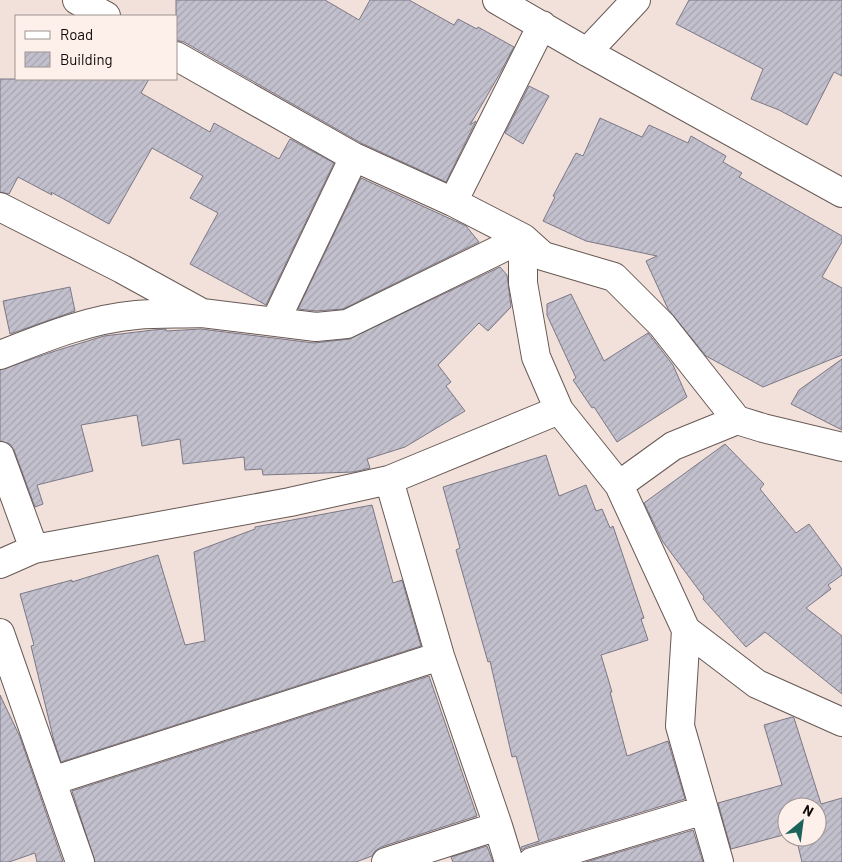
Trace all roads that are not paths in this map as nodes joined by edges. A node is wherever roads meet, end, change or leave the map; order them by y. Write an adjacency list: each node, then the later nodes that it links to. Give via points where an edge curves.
1 (77, 0): 4 (street)
2 (497, 0): 5 (street)
3 (636, 0): 6 (street)
4 (104, 15)
5 (542, 25): 6 (street); 10 (street)
6 (587, 52): 9 (street)
7 (178, 57): 8 (street)
8 (354, 157): 10 (street); 14 (street)
9 (842, 193)
10 (453, 202): 12 (street)
11 (0, 207): 13 (street)
12 (523, 238): 14 (street, via 347,324 316,327); 16 (street, via 523,283 536,357); 17 (street, via 543,256 614,277 662,325)
13 (202, 313): 14 (street); 15 (street, via 136,315 90,324)
14 (275, 322)
15 (0, 355)
16 (559, 410): 20 (street); 21 (street)
17 (737, 420): 18 (street); 21 (street, via 673,446)
18 (842, 447)
19 (0, 456): 22 (street)
20 (389, 480): 22 (street, via 290,502); 26 (street)
21 (619, 485): 24 (street)
22 (34, 549): 23 (street)
23 (0, 564)
24 (686, 630): 27 (street, via 757,684); 29 (street, via 680,726)
25 (0, 634): 28 (street)
26 (440, 656): 28 (street); 30 (street)
27 (842, 722)
28 (52, 781): 31 (street)
29 (704, 810): 34 (street); 35 (street)
30 (498, 826): 32 (street); 33 (street)
31 (80, 862)
32 (386, 862)
33 (509, 862)
34 (532, 862)
35 (719, 862)

